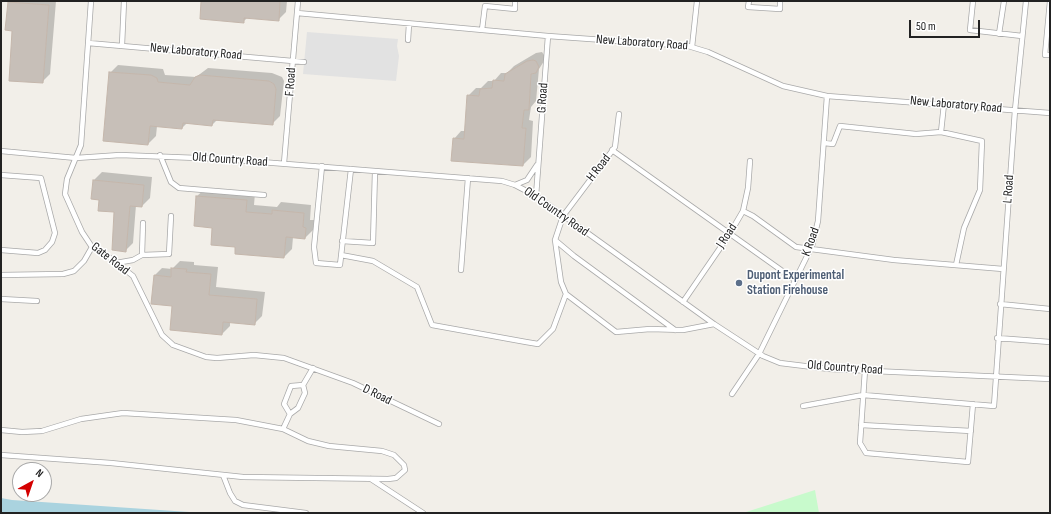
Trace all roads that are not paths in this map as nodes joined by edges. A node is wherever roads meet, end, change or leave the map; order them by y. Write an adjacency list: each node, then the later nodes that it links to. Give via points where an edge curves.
1 (91, 1): 20 (lane, Gate Road)
2 (124, 1): 21 (lane)
3 (298, 1): 13 (lane, F Road)
4 (515, 1): 12 (lane, via 515,9)
5 (697, 1): 22 (lane)
6 (749, 1): 7 (lane, via 748,7 780,10)
7 (780, 1)
8 (973, 1): 16 (lane, via 970,30)
9 (1004, 1): 16 (lane)
10 (1026, 1): 18 (lane, L Road)
11 (1050, 1): 23 (lane, via 1045,55)
12 (489, 4): 15 (lane, via 485,6)
13 (297, 13): 14 (lane, New Laboratory Road); 24 (lane, F Road)
14 (409, 24): 15 (lane, New Laboratory Road); 19 (lane)
15 (482, 30): 17 (lane, New Laboratory Road)
16 (999, 34): 18 (lane)
17 (548, 36): 22 (lane, New Laboratory Road); 37 (lane, G Road)
18 (1022, 36): 28 (lane, L Road)
19 (408, 40)
20 (88, 43): 21 (lane, New Laboratory Road); 36 (lane, Gate Road, via 81,145)
21 (122, 46): 24 (lane, New Laboratory Road)
22 (692, 47): 26 (lane, New Laboratory Road, via 783,86)
23 (1050, 55)
24 (293, 61): 25 (lane, New Laboratory Road); 39 (lane, F Road)
25 (304, 62)
26 (827, 96): 27 (lane, New Laboratory Road); 32 (lane, K Road)
27 (944, 104): 28 (lane, New Laboratory Road); 31 (lane)
28 (1015, 110): 29 (lane, New Laboratory Road); 62 (lane, L Road)
29 (1050, 113)
30 (619, 114): 33 (lane, H Road, via 618,132)
31 (940, 132): 32 (lane, via 916,134 840,126 833,144); 61 (lane, via 982,141 980,190 964,228)
32 (824, 143): 57 (lane, K Road, via 818,221)
33 (612, 150): 50 (lane, H Road); 52 (lane)
34 (1, 151): 36 (lane, Old Country Road)
35 (160, 155): 36 (lane, Old Country Road, via 120,154); 39 (lane, Old Country Road); 46 (lane, via 171,182 179,188)
36 (76, 158): 55 (lane, Gate Road, via 67,179 65,194)
37 (539, 160): 45 (lane, via 527,180); 47 (lane, G Road)
38 (750, 162): 48 (lane, J Road)
39 (284, 163): 40 (lane, Old Country Road)
40 (322, 166): 41 (lane, Old Country Road); 59 (lane, via 314,247 316,263 340,265)
41 (350, 169): 42 (lane, Old Country Road); 54 (lane)
42 (375, 171): 44 (lane, Old Country Road); 54 (lane, via 373,243)
43 (1, 175): 56 (lane, via 41,178 55,233 52,242 38,254)
44 (468, 178): 45 (lane, Old Country Road, via 502,181); 63 (lane)
45 (515, 185): 47 (lane, Old Country Road)
46 (264, 195)
47 (536, 196): 50 (lane, Old Country Road)
48 (743, 211): 52 (lane, J Road); 57 (lane, via 796,247)
49 (171, 216): 58 (lane, via 169,254)
50 (564, 216): 53 (lane, H Road); 69 (lane, Old Country Road)
51 (143, 223): 58 (lane)
52 (729, 235): 65 (lane); 69 (lane, J Road)
53 (556, 240): 66 (lane); 73 (lane)
54 (342, 241): 59 (lane)
55 (92, 248): 60 (lane, Gate Road); 64 (lane, via 74,271 63,274)
56 (1, 250)
57 (810, 250): 61 (lane); 65 (lane, K Road)
58 (142, 255): 60 (lane, via 133,260)
59 (341, 256): 66 (lane, via 373,261 417,287 432,325 526,342 538,344 553,329)
60 (116, 263): 77 (lane, Gate Road, via 133,276 157,329 173,345 206,357 279,357)
61 (956, 265): 62 (lane)
62 (1003, 269): 70 (lane, L Road)
63 (461, 270)
64 (1, 275)
65 (795, 280): 76 (lane, K Road)
66 (566, 294): 73 (lane, via 616,332)
67 (1, 299): 68 (lane)
68 (37, 301)
69 (683, 302): 72 (lane, Old Country Road)
70 (1000, 304): 71 (lane); 74 (lane, L Road)
71 (1050, 309)
72 (714, 324): 73 (lane); 76 (lane, Old Country Road)
73 (675, 330)
74 (998, 338): 75 (lane); 79 (lane, L Road)
75 (1050, 342)
76 (759, 354): 78 (lane, Old Country Road, via 780,363); 82 (lane, K Road)
77 (313, 368): 81 (lane); 87 (lane, D Road)
78 (865, 370): 79 (lane, Old Country Road); 83 (lane)
79 (995, 377): 80 (lane, Old Country Road); 84 (lane, L Road, via 994,406)
80 (1050, 379)
81 (303, 385): 86 (lane, via 305,393 298,408); 86 (lane, via 292,386 284,404)
82 (732, 394)
83 (863, 395): 84 (lane); 85 (lane); 88 (lane)
84 (973, 404): 91 (lane)
85 (803, 406)
86 (290, 414): 89 (lane)
87 (439, 424)
88 (861, 425): 91 (lane); 91 (lane, via 860,443 866,453 968,462)
89 (284, 429): 90 (lane, via 236,420 123,413 80,419 42,431); 94 (lane, via 315,443 382,451 394,455 404,465 405,470 396,478)
90 (1, 430)
91 (971, 431)
92 (1, 456): 93 (lane, via 111,462)
93 (223, 475): 94 (lane); 95 (lane, via 235,501 244,505)
94 (370, 479): 96 (lane)
95 (306, 513)
96 (423, 513)

